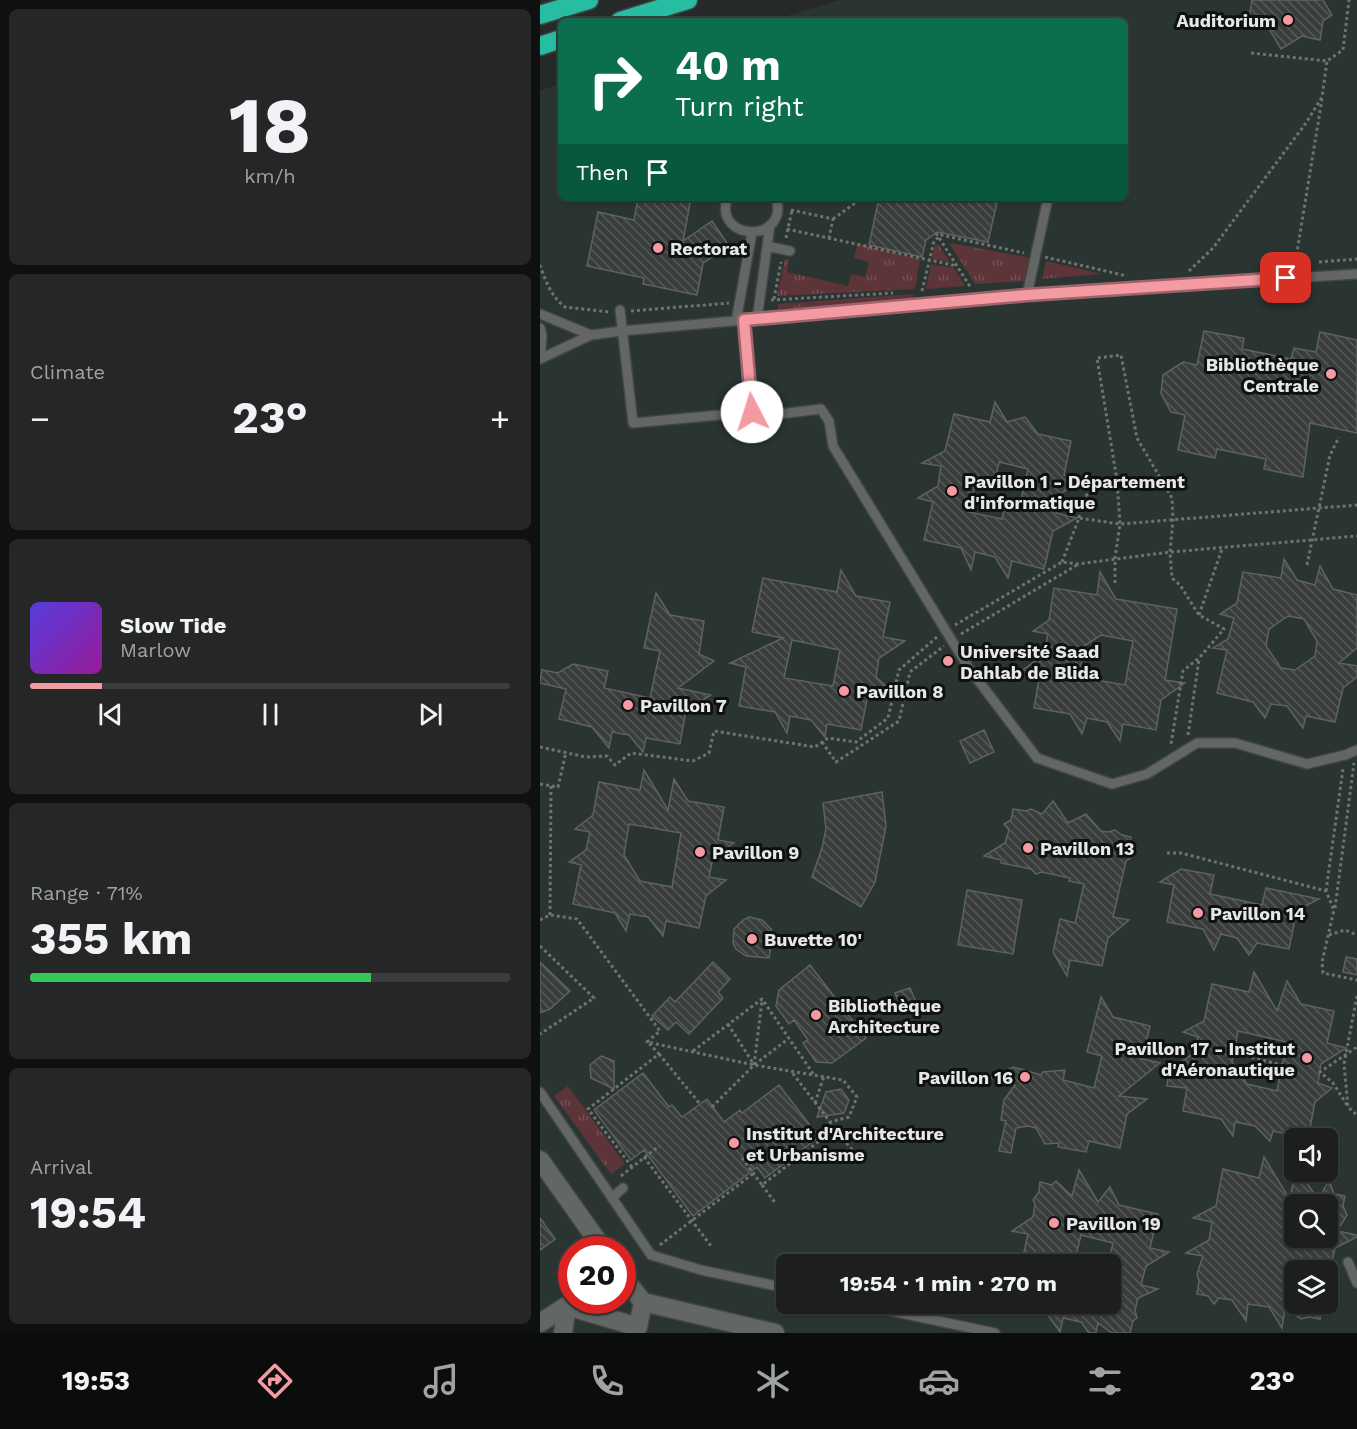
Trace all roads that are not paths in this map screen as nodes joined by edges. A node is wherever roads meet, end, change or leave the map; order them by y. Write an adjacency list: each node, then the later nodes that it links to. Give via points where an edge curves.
1 (589, 0): 3 (highway)
2 (688, 0): 4 (highway)
3 (540, 15)
4 (630, 18)
5 (558, 40): 6 (highway)
6 (540, 46)
7 (726, 201): 11 (lane, via 725,209 733,225)
8 (776, 201): 10 (lane)
9 (1047, 201): 15 (lane)
10 (770, 225): 11 (lane); 12 (lane)
11 (752, 232): 19 (lane, via 739,302)
12 (767, 246): 13 (lane); 18 (lane)
13 (787, 250)
14 (1357, 274): 15 (lane)
15 (1027, 295): 18 (lane)
16 (620, 311): 21 (lane)
17 (540, 314): 22 (lane)
18 (757, 319): 19 (lane)
19 (740, 321): 21 (lane); 24 (lane)
20 (540, 328): 23 (lane)
21 (621, 331): 22 (lane); 24 (lane, via 633,423)
22 (591, 335): 23 (lane)
23 (540, 359)
24 (752, 412): 25 (lane, via 772,415 821,409 829,421 833,446 968,667 1037,758 1112,784 1147,774 1197,743 1235,743 1307,764)
25 (1357, 750)
26 (540, 1092): 29 (lane)
27 (540, 1160): 30 (street)
28 (622, 1190): 29 (lane)
29 (612, 1197): 33 (lane, via 651,1255)
30 (594, 1236)
31 (1348, 1262): 32 (lane)
32 (1357, 1283)
33 (776, 1286)
34 (636, 1293): 35 (street)
35 (643, 1302): 38 (street, via 638,1327); 42 (street)
36 (558, 1311): 40 (street)
37 (568, 1314): 41 (street)
38 (602, 1314)
39 (905, 1314): 43 (lane)
40 (540, 1323)
41 (563, 1333)
42 (775, 1333)
43 (995, 1333)

